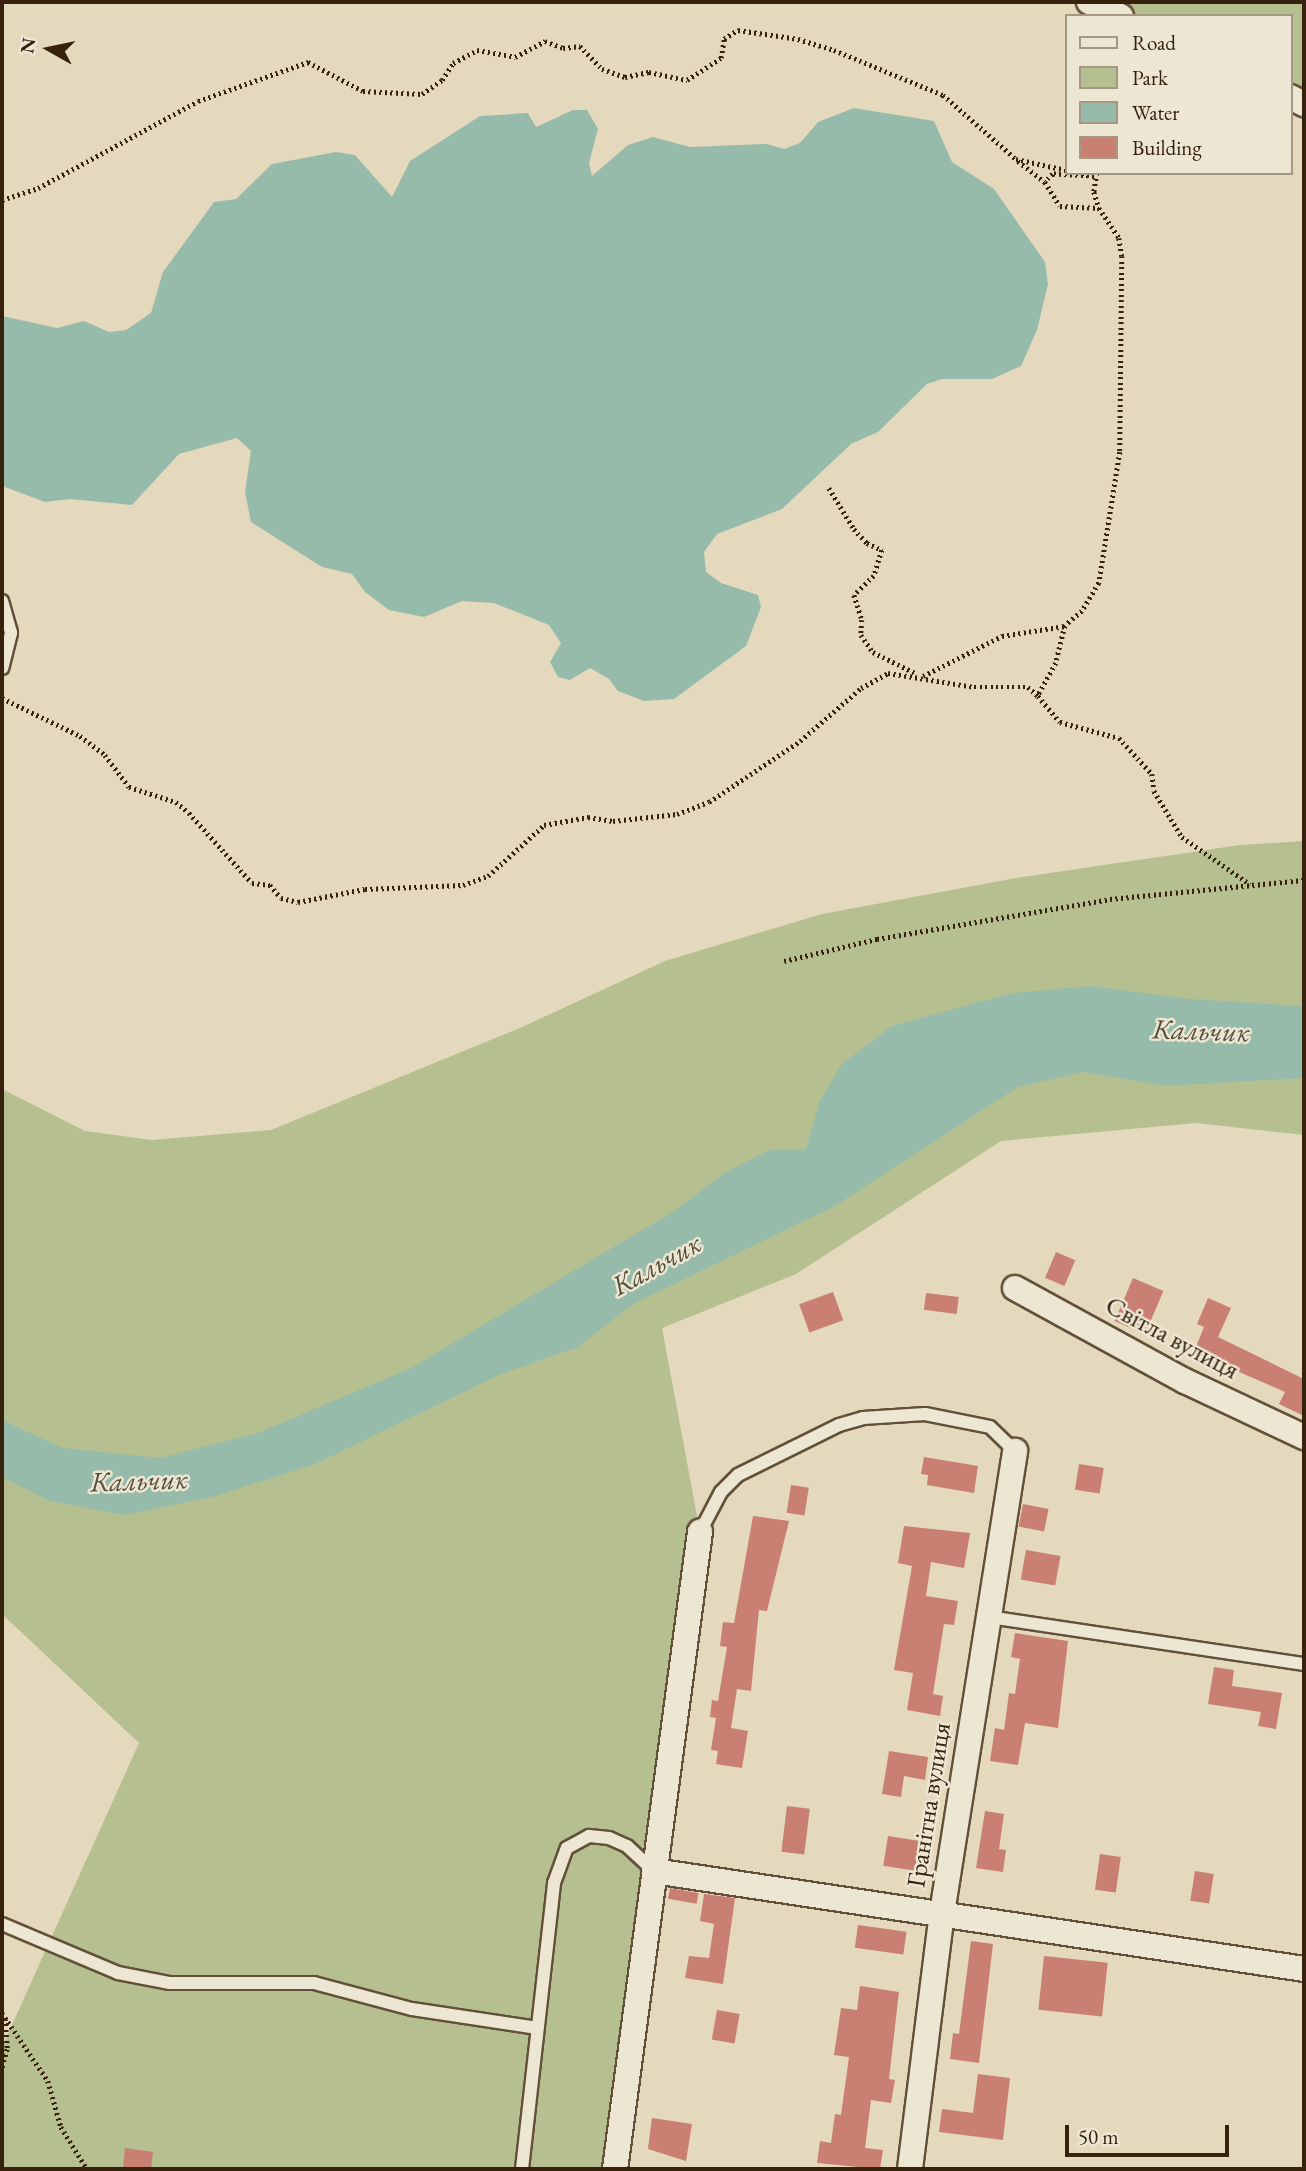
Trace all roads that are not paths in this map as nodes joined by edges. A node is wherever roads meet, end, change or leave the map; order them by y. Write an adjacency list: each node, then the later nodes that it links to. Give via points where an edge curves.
1 (1089, 2): 2 (street)
2 (1116, 14)
3 (2, 601): 4 (lane, via 11,633)
4 (2, 668)
5 (1015, 1287): 6 (street, Світла вулиця, via 1185,1381)
6 (1304, 1437)
7 (1015, 1451): 8 (lane, via 990,1427 925,1413 863,1418 839,1425 738,1475 721,1492); 9 (street, Гранітна вулиця)
8 (700, 1532): 11 (street)
9 (989, 1617): 10 (lane); 12 (street, Гранітна вулиця)
10 (1304, 1664)
11 (654, 1871): 12 (street); 15 (lane, via 627,1846 609,1838 589,1836 567,1848 554,1883); 17 (street)
12 (942, 1913): 14 (street); 18 (street, Гранітна вулиця)
13 (2, 1924): 15 (lane, via 118,1973 170,1983 314,1983 412,2009)
14 (1304, 1969)
15 (538, 2028): 16 (lane)
16 (522, 2169)
17 (615, 2169)
18 (910, 2169)

